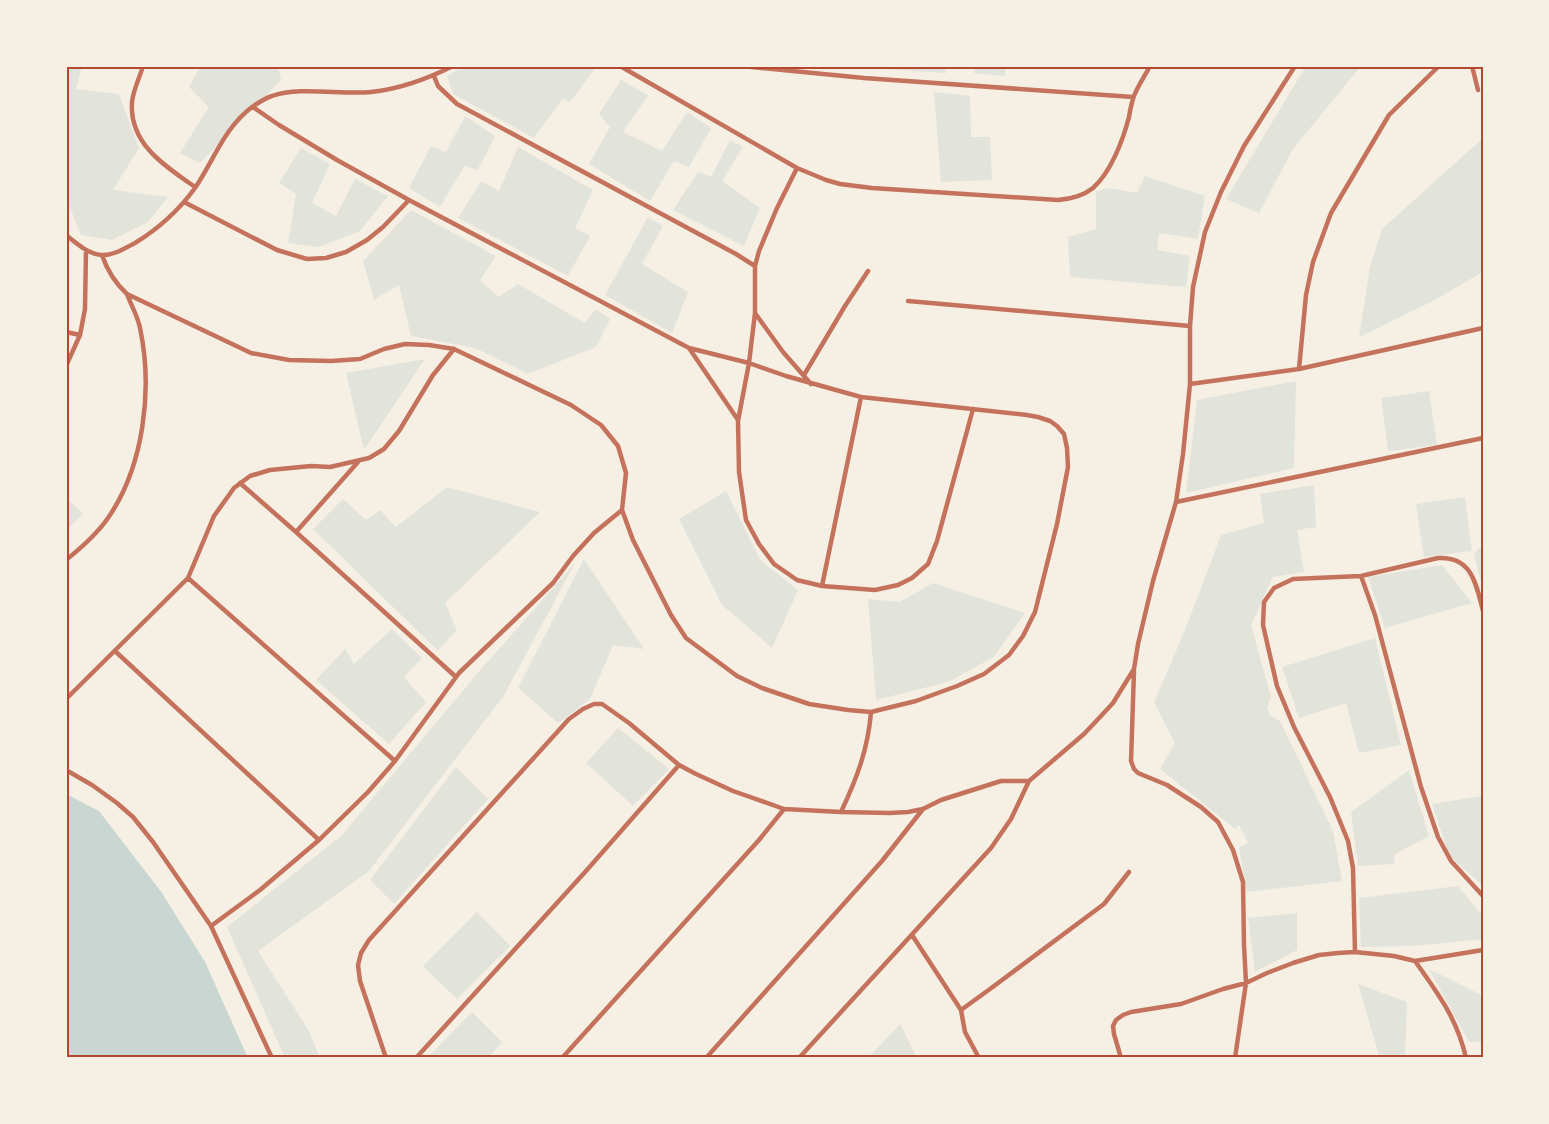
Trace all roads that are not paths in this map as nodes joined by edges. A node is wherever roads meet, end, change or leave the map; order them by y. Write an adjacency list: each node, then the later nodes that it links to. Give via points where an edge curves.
1 (143, 66): 14 (street, via 132,101 134,123 143,144 161,164)
2 (453, 66): 9 (street)
3 (620, 66): 13 (street)
4 (742, 66): 11 (street)
5 (1150, 66): 11 (street)
6 (1295, 66): 25 (street, via 1244,146 1221,192 1205,232 1193,288)
7 (1439, 66): 33 (street, via 1389,115 1331,213 1306,295)
8 (1472, 66): 10 (street)
9 (434, 76): 12 (street, via 404,87 370,92 293,92 272,96); 20 (street, via 438,87 457,104)
10 (1478, 90)
11 (1133, 97): 13 (street, via 1118,152 1094,187 1070,199 851,185)
12 (253, 106): 14 (street, via 227,132); 15 (street, via 336,160)
13 (797, 168): 20 (street)
14 (195, 187): 16 (street)
15 (409, 200): 16 (street, via 367,240 346,252 307,259 277,250); 29 (street)
16 (184, 201): 19 (street, via 141,239 119,252)
17 (66, 235): 18 (street)
18 (86, 250): 19 (street); 28 (street, via 85,309)
19 (102, 255): 22 (street, via 112,277)
20 (755, 266): 24 (street)
21 (868, 271): 34 (street)
22 (127, 294): 30 (street, via 251,353 272,358 360,359 405,344); 46 (street, via 140,326 144,357 147,392 140,442 125,488 108,519)
23 (909, 301): 25 (street)
24 (755, 313): 31 (street); 34 (street)
25 (1190, 326): 36 (street)
26 (1483, 328): 33 (street)
27 (66, 332): 28 (street)
28 (80, 335): 32 (street)
29 (689, 348): 31 (street); 39 (street)
30 (454, 350): 41 (street, via 433,375 399,431 384,448); 44 (street, via 571,405 601,425 618,446 626,473)
31 (749, 363): 35 (street); 39 (street)
32 (66, 366)
33 (1299, 369): 36 (street)
34 (804, 375): 35 (street)
35 (811, 384): 37 (street)
36 (1190, 384): 43 (street)
37 (861, 397): 38 (street); 49 (street)
38 (972, 409): 49 (street, via 938,541 928,564 898,585 875,590); 55 (street, via 1038,417 1050,421 1064,434 1068,467 1035,612 1009,655 984,674 916,701)
39 (738, 421): 49 (street, via 739,472 746,520 774,564 797,580)
40 (1483, 438): 43 (street)
41 (360, 460): 42 (street, via 330,467 270,470); 45 (street)
42 (240, 483): 45 (street); 48 (street, via 214,516)
43 (1176, 502): 52 (street)
44 (622, 510): 53 (street, via 594,533 553,583); 55 (street, via 670,615 686,638 737,676 762,688 809,704)
45 (296, 532): 53 (street)
46 (66, 560)
47 (1360, 576): 50 (street, via 1449,557 1471,572); 65 (street, via 1375,615 1438,837 1451,861); 69 (street, via 1293,579 1274,588 1264,602 1263,625 1278,686 1294,727 1348,841 1353,868)
48 (188, 578): 51 (street); 56 (street)
49 (822, 586)
50 (1483, 611)
51 (115, 651): 54 (street); 63 (street)
52 (1134, 669): 59 (street, via 1113,703 1084,735); 71 (street, via 1131,761 1138,773 1167,785 1201,807 1218,822 1233,850 1243,882)
53 (456, 678): 56 (street)
54 (66, 699)
55 (871, 712): 62 (street, via 863,758)
56 (395, 761): 63 (street)
57 (679, 765): 60 (street, via 733,791); 74 (street, via 602,704 594,704 569,719 361,952 360,981); 75 (street)
58 (66, 770): 66 (street, via 132,817)
59 (1029, 781): 61 (street, via 1001,781); 67 (street, via 1011,819 991,848)
60 (784, 808): 62 (street); 76 (street)
61 (923, 809): 62 (street); 77 (street, via 882,861)
62 (841, 812)
63 (319, 840): 66 (street)
64 (1129, 872): 72 (street, via 1104,904)
65 (1483, 896)
66 (211, 926): 73 (street)
67 (912, 935): 72 (street); 78 (street)
68 (1483, 950): 70 (street)
69 (1355, 952): 70 (street); 71 (street, via 1293,963)
70 (1415, 961): 82 (street, via 1452,1017)
71 (1246, 984): 80 (street, via 1181,1004 1123,1015 1113,1026); 81 (street)
72 (961, 1010): 79 (street, via 965,1032)
73 (273, 1058)
74 (386, 1058)
75 (416, 1058)
76 (562, 1058)
77 (706, 1058)
78 (799, 1058)
79 (978, 1058)
80 (1121, 1058)
81 (1235, 1058)
82 (1466, 1058)

